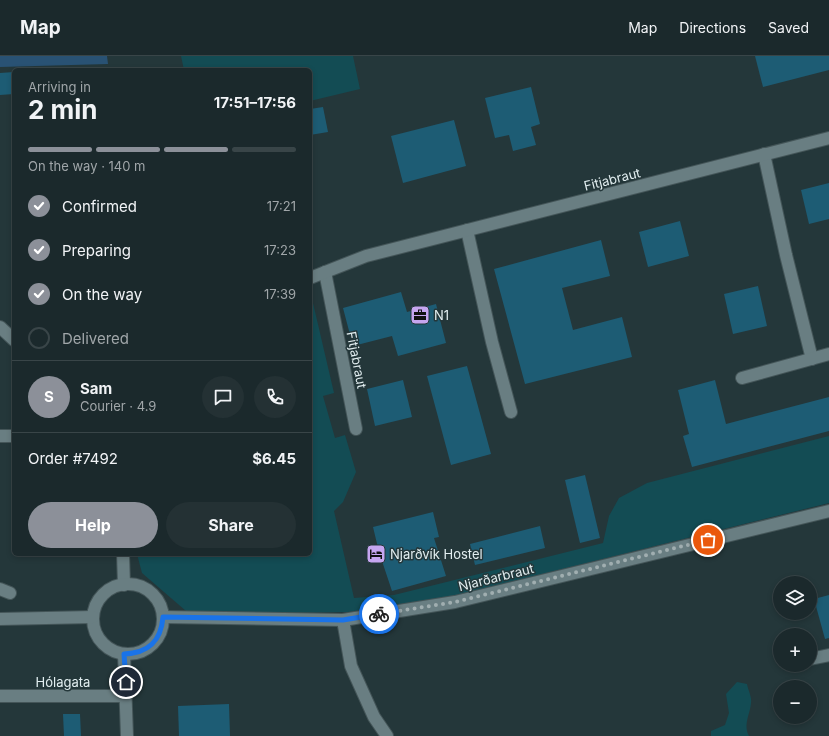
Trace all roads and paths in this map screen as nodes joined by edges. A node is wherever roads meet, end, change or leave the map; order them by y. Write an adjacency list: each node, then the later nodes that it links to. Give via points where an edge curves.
1 (829, 138): 2 (street, Fitjabraut)
2 (764, 154): 3 (street, Fitjabraut); 9 (street)
3 (467, 230): 4 (street, Fitjabraut, via 366,256); 11 (street, via 492,342)
4 (325, 272): 5 (street, Fitjabraut); 12 (street, Fitjabraut)
5 (312, 277)
6 (0, 327): 7 (street)
7 (12, 338)
8 (829, 354): 9 (street)
9 (812, 359): 10 (street)
10 (742, 378)
11 (511, 412)
12 (356, 429)
13 (0, 436): 14 (street)
14 (12, 436)
15 (829, 511): 21 (street, Njarðarbraut, via 455,602)
16 (123, 556): 17 (street)
17 (124, 585): 18 (street, via 115,587 103,596 95,608); 19 (street, via 146,589 154,596)
18 (93, 617): 20 (street); 22 (street, via 98,638 114,652)
19 (163, 617): 21 (street, Njarðarbraut); 22 (street, via 159,636 152,645 144,651)
20 (0, 619)
21 (343, 620): 28 (street, via 351,666 374,717)
22 (124, 654): 26 (street)
23 (829, 655): 24 (street)
24 (817, 658)
25 (0, 696): 26 (street, Hólagata)
26 (126, 696): 27 (street)
27 (128, 736)
28 (387, 736)

